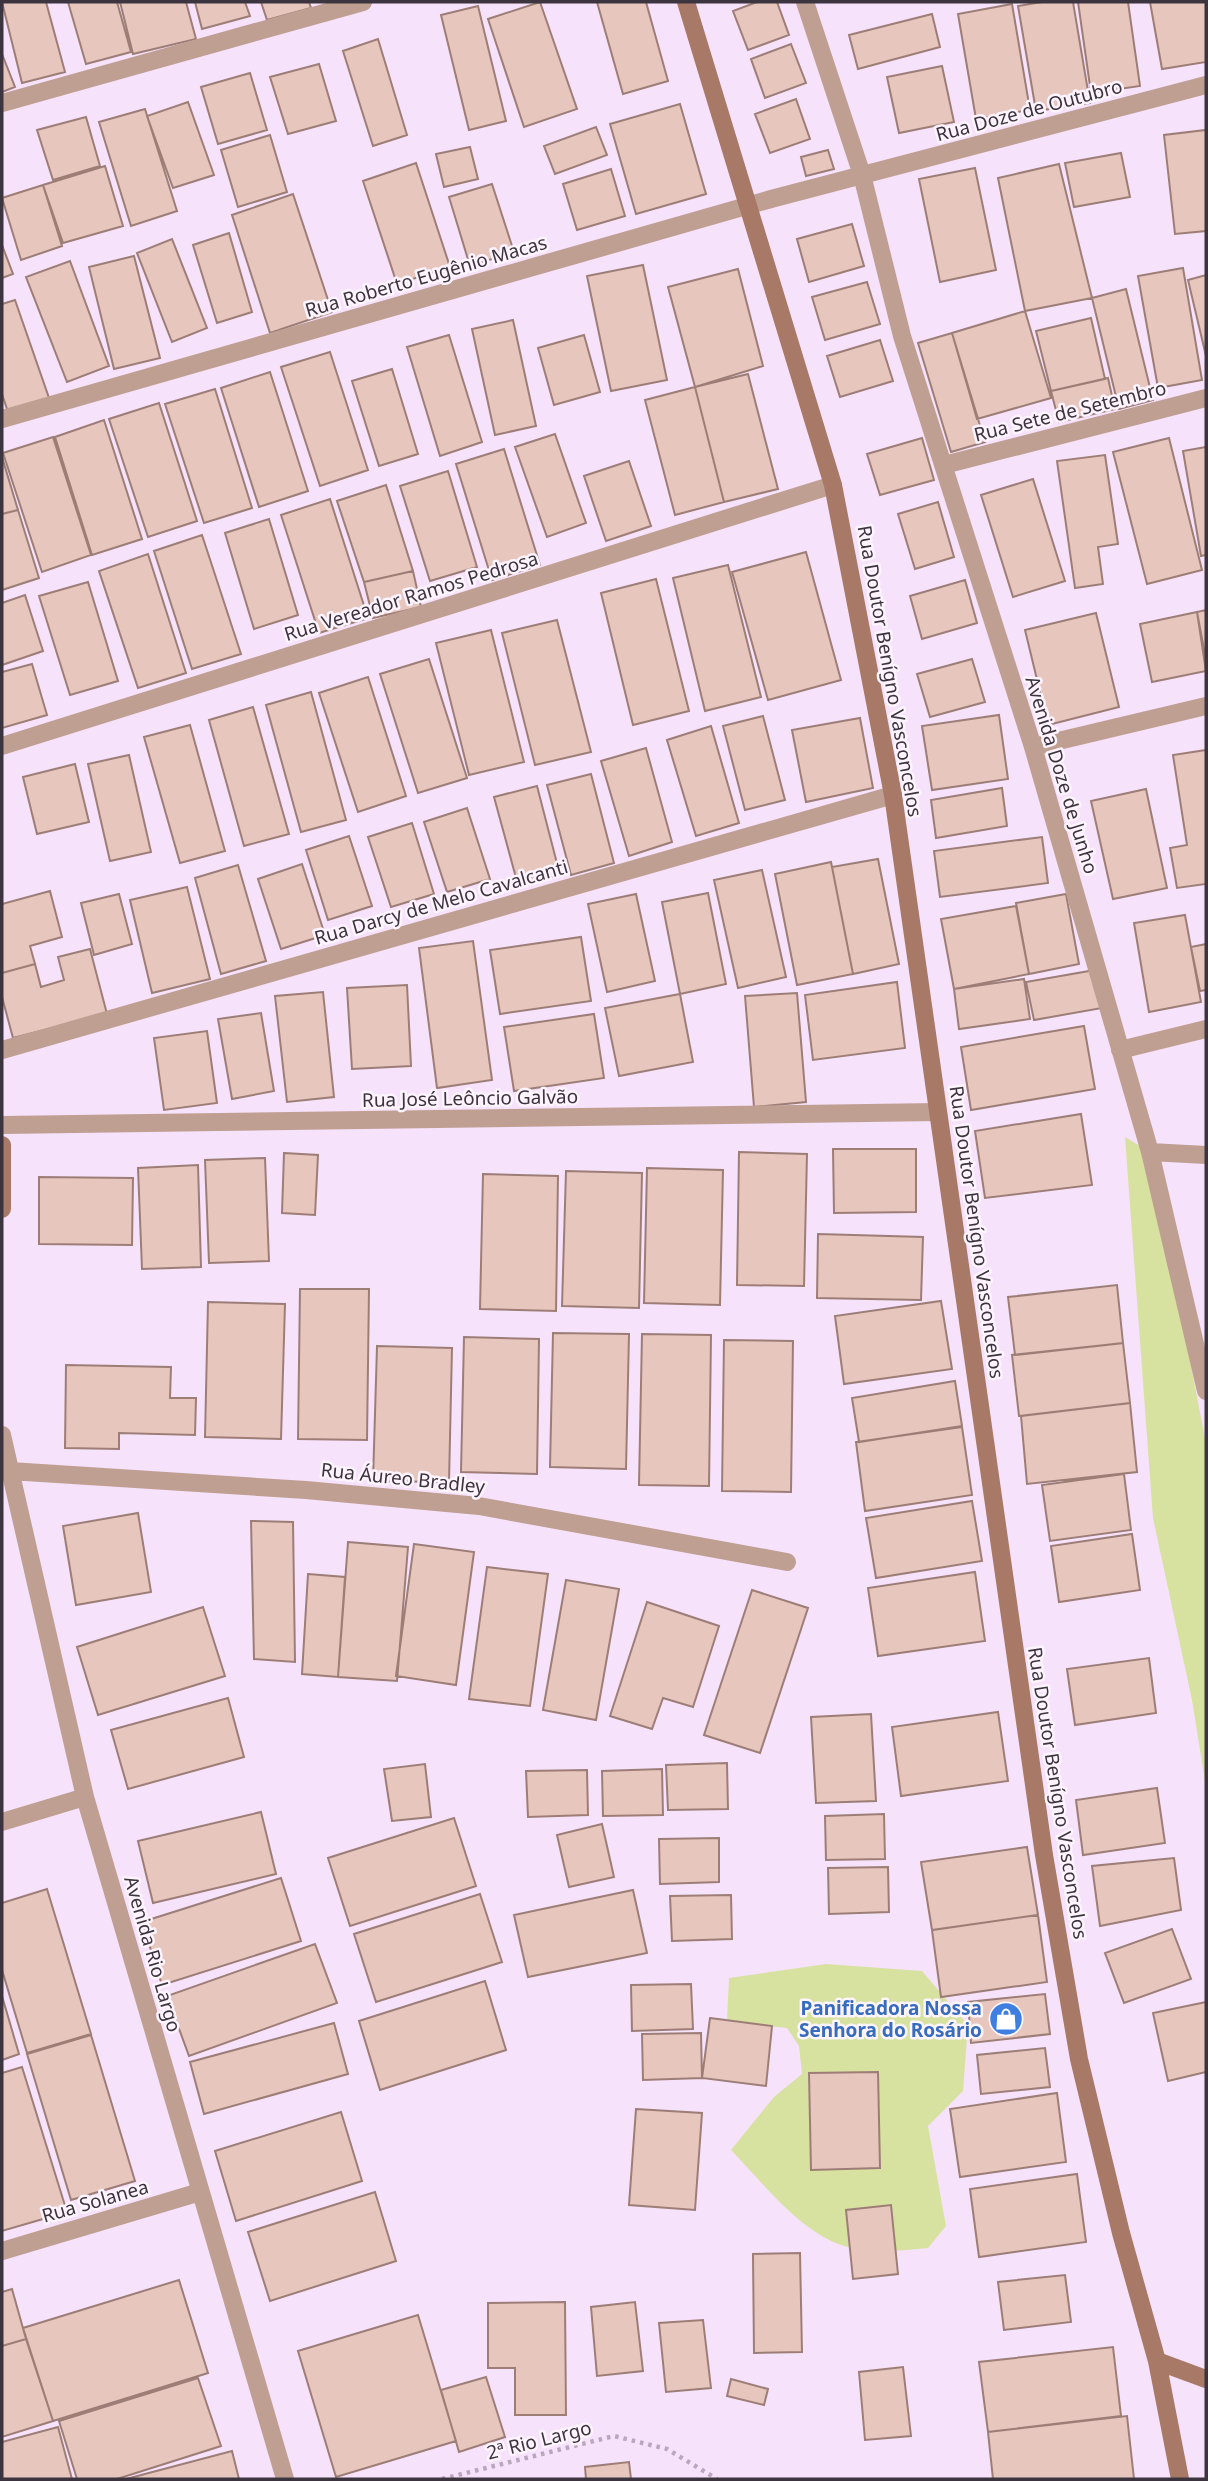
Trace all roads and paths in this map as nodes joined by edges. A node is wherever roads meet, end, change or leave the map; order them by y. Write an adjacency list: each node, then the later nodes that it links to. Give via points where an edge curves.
1 (363, 2): 5 (street)
2 (686, 2): 7 (main road, Rua Doutor Benígno Vasconcelos)
3 (805, 2): 6 (street, Avenida Doze de Junho)
4 (1206, 85): 6 (street, Rua Doze de Outubro)
5 (2, 103)
6 (862, 175): 7 (street, Rua Roberto Eugênio Macas); 10 (street, Avenida Doze de Junho, via 902,336)
7 (750, 206): 9 (street, Rua Roberto Eugênio Macas); 11 (main road, Rua Doutor Benígno Vasconcelos)
8 (1206, 398): 10 (street, Rua Sete de Setembro)
9 (2, 419)
10 (944, 465): 14 (street, Avenida Doze de Junho)
11 (833, 485): 13 (street, Rua Vereador Ramos Pedrosa); 15 (main road, Rua Doutor Benígno Vasconcelos)
12 (1206, 706): 14 (street)
13 (2, 746)
14 (1033, 747): 18 (street, Avenida Doze de Junho)
15 (893, 795): 17 (street, Rua Darcy de Melo Cavalcanti); 19 (main road, Rua Doutor Benígno Vasconcelos)
16 (1206, 1029): 18 (street)
17 (2, 1050)
18 (1120, 1050): 22 (street, Avenida Doze de Junho)
19 (938, 1112): 20 (street, Rua José Leôncio Galvão); 33 (main road, Rua Doutor Benígno Vasconcelos, via 1042,1841 1079,2059)
20 (2, 1125)
21 (2, 1146): 24 (main road)
22 (1150, 1152): 23 (street); 25 (street, Avenida Doze de Junho)
23 (1206, 1155)
24 (2, 1209)
25 (1206, 1391)
26 (2, 1435): 27 (street, Avenida Rio Largo)
27 (10, 1471): 28 (street, Rua Áureo Bradley, via 479,1506); 29 (street, Avenida Rio Largo)
28 (787, 1562)
29 (85, 1797): 30 (street); 31 (street, Avenida Rio Largo)
30 (2, 1822)
31 (200, 2192): 32 (street, Rua Solanea); 35 (street, Avenida Rio Largo)
32 (2, 2251)
33 (1157, 2361): 34 (main road); 38 (main road, Rua Doutor Benígno Vasconcelos)
34 (1206, 2379)
35 (285, 2479)
36 (442, 2479): 37 (path, 2ª Rio Largo, via 614,2435 667,2449)
37 (717, 2479)
38 (1180, 2479)

